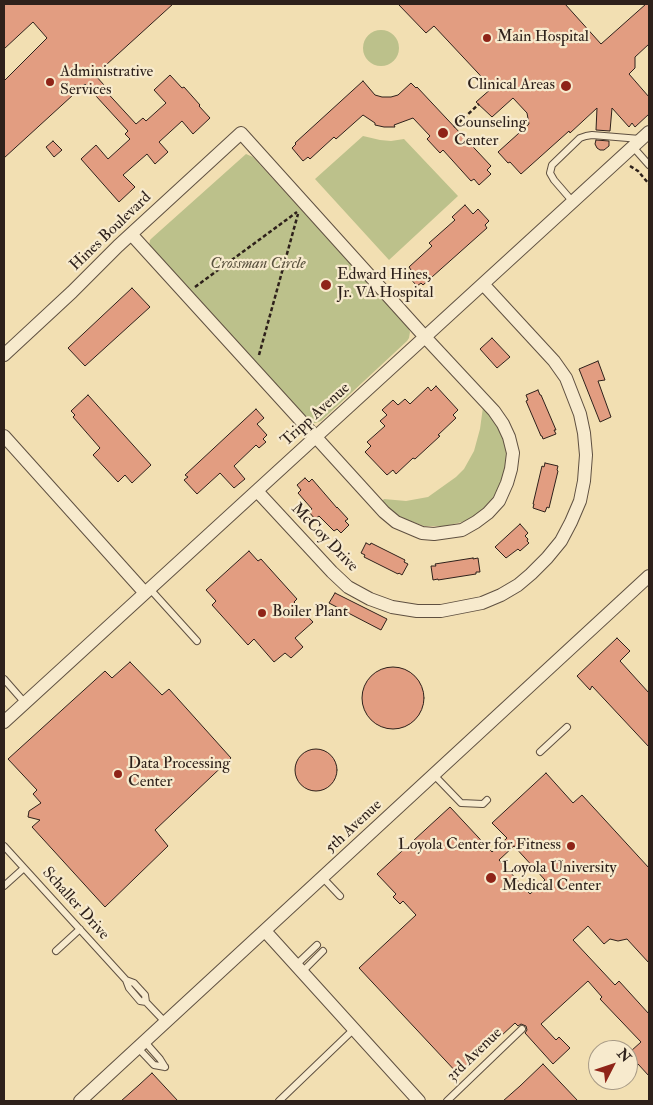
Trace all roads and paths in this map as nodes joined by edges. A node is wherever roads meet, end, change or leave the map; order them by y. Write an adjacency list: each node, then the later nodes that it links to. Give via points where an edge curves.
1 (479, 104): 2 (path)
2 (454, 127)
3 (641, 139): 5 (lane); 7 (street, Tripp Avenue); 7 (lane, via 592,135 580,138 552,165 550,173)
4 (629, 165): 6 (path)
5 (649, 165)
6 (649, 184)
7 (573, 202): 9 (street, Tripp Avenue)
8 (131, 234): 11 (street, Hines Boulevard, via 241,133); 12 (street, Hines Boulevard); 15 (street)
9 (483, 284): 11 (street, Tripp Avenue); 16 (street, McCoy Drive, via 566,378 584,433 586,455 580,501 561,541 531,574 501,596 482,603 441,611 392,607 348,586)
10 (190, 291): 13 (path, via 299,211)
11 (425, 337): 15 (street, Tripp Avenue); 15 (street, via 494,411 509,437 513,453 511,469 499,500 488,513 462,530 434,534 409,528 384,512)
12 (4, 355)
13 (257, 364)
14 (4, 436): 18 (street)
15 (316, 438): 16 (street, Tripp Avenue)
16 (257, 491): 18 (street, Tripp Avenue)
17 (649, 576): 25 (street, 5th Avenue)
18 (147, 591): 19 (lane); 21 (street, Tripp Avenue)
19 (197, 641)
20 (4, 679): 21 (lane)
21 (25, 702): 22 (street, Tripp Avenue)
22 (4, 722)
23 (567, 727): 24 (lane)
24 (540, 752)
25 (434, 775): 26 (lane, via 461,803 483,804); 29 (street, 5th Avenue)
26 (487, 800)
27 (4, 846): 28 (lane, Schaller Drive)
28 (24, 868): 30 (lane); 32 (lane, Schaller Drive)
29 (323, 878): 31 (lane); 33 (street, 5th Avenue)
30 (4, 886)
31 (340, 896)
32 (80, 930): 35 (lane); 38 (lane, Schaller Drive, via 126,980 134,983)
33 (265, 931): 37 (street); 38 (street, 5th Avenue)
34 (317, 945): 37 (lane)
35 (56, 951)
36 (323, 952): 37 (lane)
37 (299, 968): 39 (street)
38 (166, 1023): 41 (street, 5th Avenue)
39 (354, 1030): 42 (lane); 43 (street)
40 (522, 1030): 44 (lane, 3rd Avenue)
41 (80, 1101)
42 (279, 1101)
43 (419, 1101)
44 (447, 1101)

